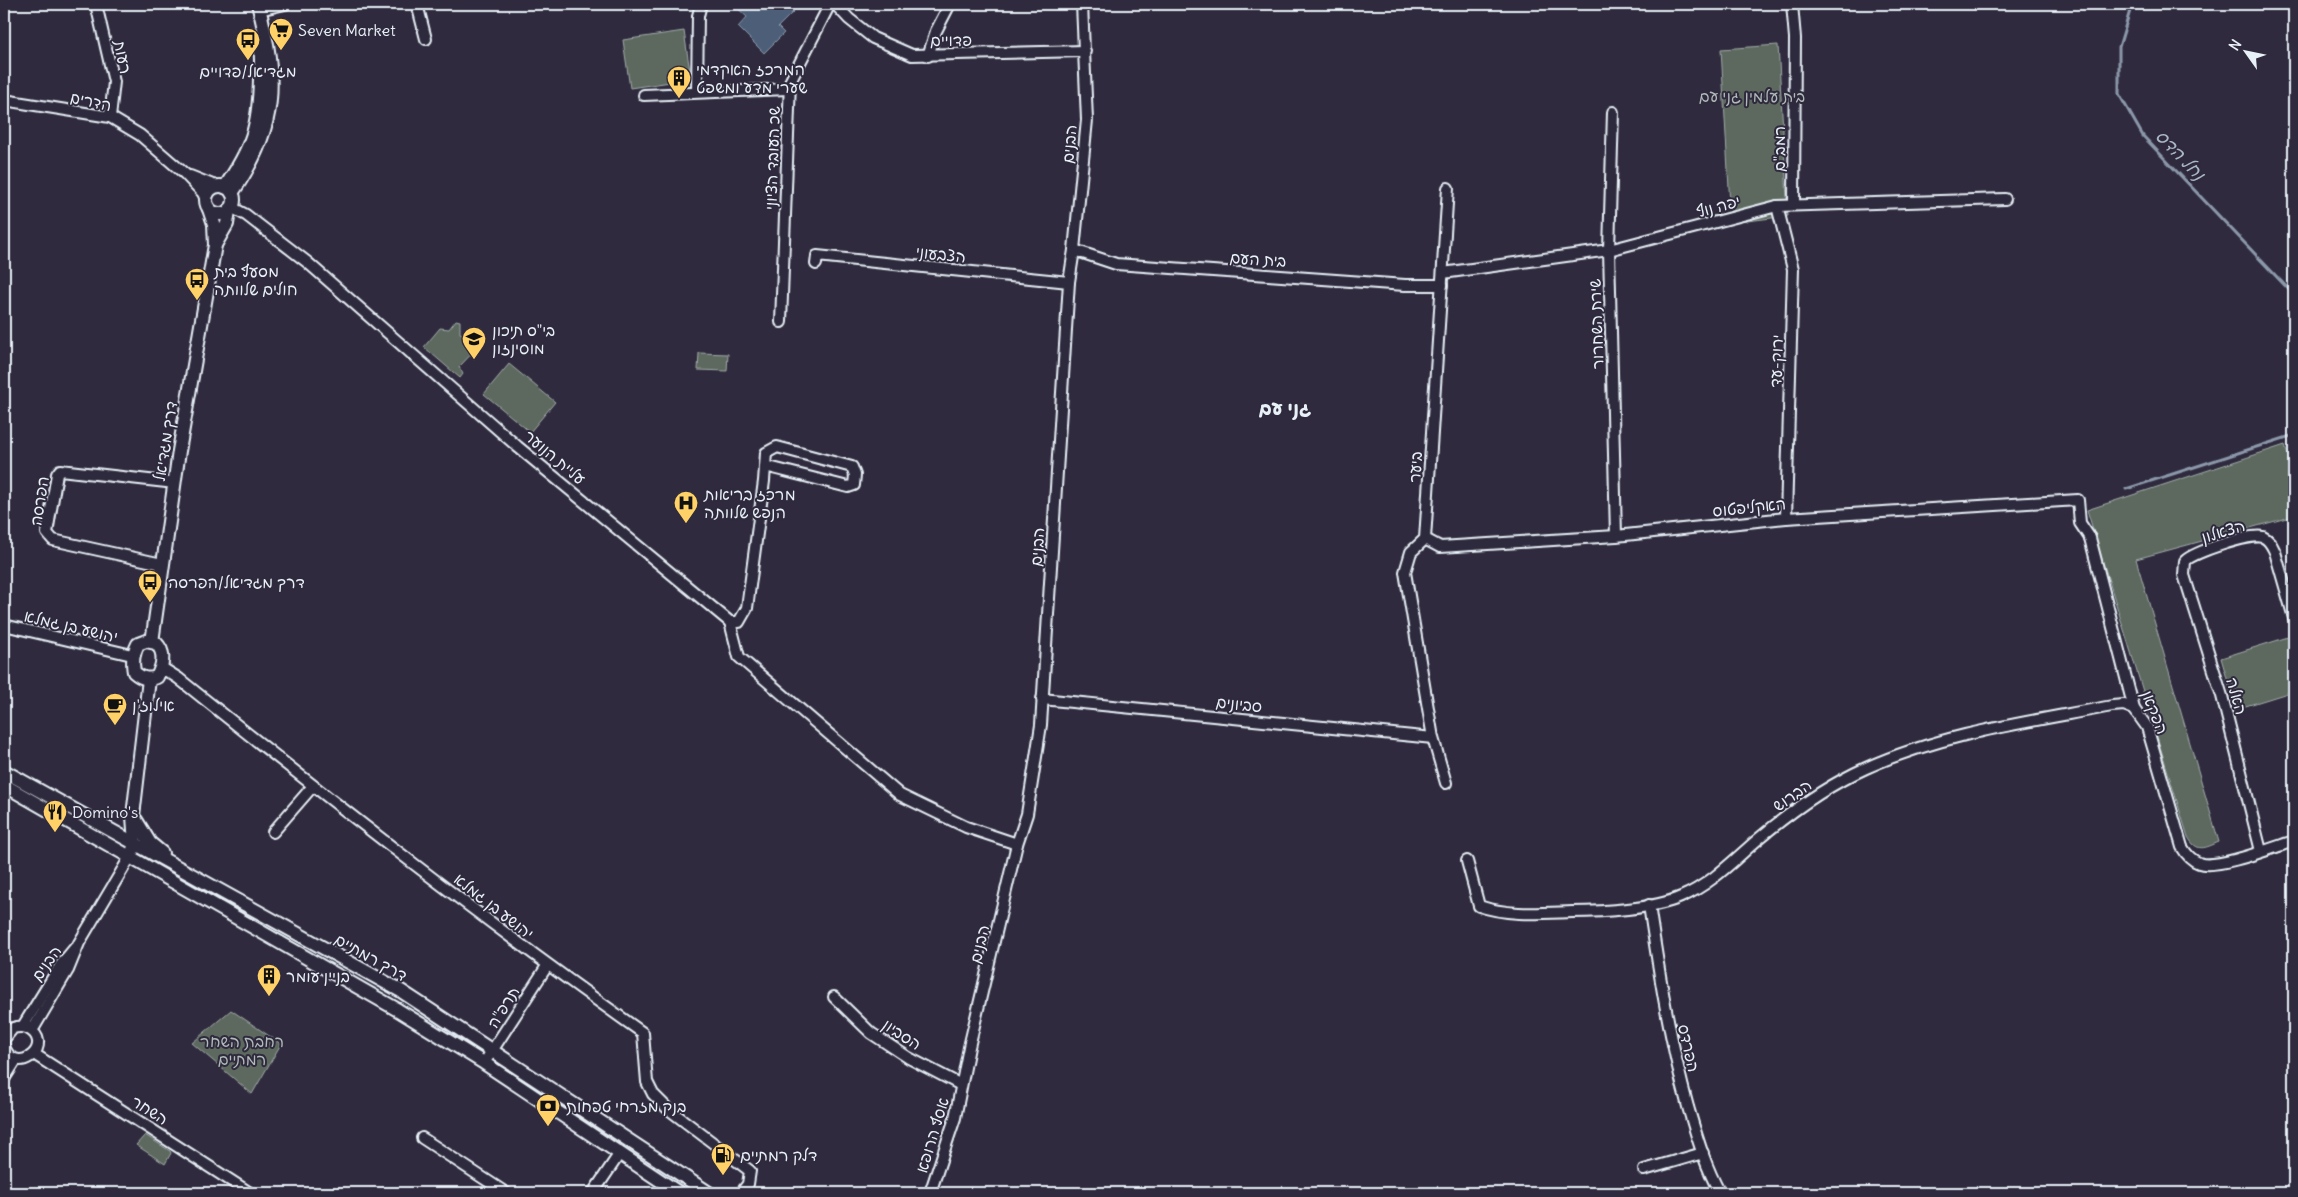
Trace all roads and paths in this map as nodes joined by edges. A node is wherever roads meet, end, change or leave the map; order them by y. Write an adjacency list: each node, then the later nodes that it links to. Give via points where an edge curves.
1 (96, 4): 19 (street, רעות, via 114,82)
2 (285, 4): 10 (street)
3 (416, 4): 11 (street)
4 (701, 4): 15 (street)
5 (830, 4): 14 (street, שכ העובד הציוני)
6 (836, 4): 13 (street, פדויים, via 872,38 912,55)
7 (950, 4): 13 (street)
8 (1082, 4): 12 (street, הבנים)
9 (1792, 4): 25 (street, רמב"ם, via 1795,38)
10 (256, 6): 22 (main road, via 261,50 256,129 242,162)
11 (426, 39)
12 (1085, 51): 13 (street, פדויים); 29 (street, הבנים, via 1087,120)
13 (928, 56)
14 (789, 89): 15 (street); 35 (street, שכ העובד הציוני)
15 (697, 92): 16 (street)
16 (644, 94)
17 (4, 100): 19 (street, הדרים)
18 (1613, 112): 30 (street, שירת השחרור)
19 (110, 118): 20 (street, הדרים, via 140,134)
20 (185, 174): 22 (street, הדרים); 24 (street, הדרים, via 203,193)
21 (1448, 188): 32 (street, ביער)
22 (224, 189): 24 (main road, via 207,193); 27 (main road, דרך מגדיאל)
23 (2005, 199): 25 (street, יפה נוף)
24 (207, 204): 27 (main road, via 220,214); 28 (main road, דרך מגדיאל, via 214,224)
25 (1794, 204): 26 (street, יפה נוף)
26 (1778, 206): 30 (street, יפה נוף); 39 (street, ירוק-עד, via 1793,268)
27 (230, 208): 28 (main road, דרך מגדיאל, via 227,224); 45 (street, עליית הנוער, via 246,215 307,262 518,447)
28 (216, 245): 37 (main road, דרך מגדיאל)
29 (1074, 250): 33 (street, הבנים); 34 (street, בית העם, via 1116,264)
30 (1609, 250): 32 (street, יפה נוף); 40 (street, שירת השחרור)
31 (816, 264): 33 (street, הצבעוני, via 817,256)
32 (1443, 273): 34 (street, ביער)
33 (1069, 282): 51 (street, הבנים)
34 (1442, 285): 41 (street, ביער)
35 (781, 322)
36 (765, 466): 36 (street, via 848,487 854,485 852,467 778,447 766,453); 45 (street, via 747,608 739,622)
37 (175, 483): 43 (main road, דרך מגדיאל); 43 (street, הפרסה, via 60,470 47,533 53,540)
38 (2078, 500): 39 (street, האקליפטוס); 52 (street, הפקאן, via 2080,523 2090,538)
39 (1786, 518): 40 (street, האקליפטוס)
40 (1616, 536): 41 (street, האקליפטוס, via 1440,547)
41 (1425, 539): 53 (street, via 1412,552 1405,572)
42 (2193, 556): 44 (street, הצאלון, via 2247,538 2262,537 2275,552); 64 (street, האלה, via 2185,561 2184,575 2222,696)
43 (162, 564): 47 (main road, דרך מגדיאל)
44 (2294, 618)
45 (730, 622): 63 (street, via 739,657 900,796 966,827)
46 (4, 625): 48 (street, יהושע בן גמלא)
47 (152, 642): 48 (main road, via 138,644); 49 (main road, via 162,648)
48 (132, 655): 50 (main road, via 134,672 140,678)
49 (162, 668): 50 (main road, via 158,677); 57 (street, יהושע בן גמלא)
50 (149, 679): 58 (main road)
51 (1042, 700): 53 (street, סביונים); 63 (street, הבנים, via 1033,789)
52 (2134, 709): 64 (street, הפקאן, via 2147,727 2186,855 2198,863 2214,865); 68 (street, הברוש, via 2124,705 2074,713 1972,733 1898,754 1843,779 1793,810 1719,874 1690,893)
53 (1433, 738): 55 (street)
54 (4, 771): 59 (main road, דרך רמתיים)
55 (1446, 783)
56 (4, 785): 65 (main road, דרך רמתיים)
57 (313, 786): 60 (street); 69 (street, יהושע בן גמלא)
58 (133, 816): 59 (main road, via 130,826 118,829); 62 (main road); 67 (main road, via 150,843)
59 (104, 826): 62 (main road, דרך רמתיים)
60 (273, 832)
61 (2294, 841): 64 (street, הפקאן)
62 (135, 844): 65 (main road); 67 (main road, דרך רמתיים)
63 (1017, 844): 78 (street, הבנים)
64 (2261, 851)
65 (130, 856): 71 (street, הבנים, via 79,943 68,970); 76 (main road, דרך רמתיים, via 398,1010)
66 (1467, 861): 68 (street, הברוש, via 1479,906 1493,911 1597,912)
67 (175, 866): 73 (main road, דרך רמתיים, via 401,992)
68 (1649, 904): 80 (street, הפרדס, via 1663,1002 1680,1077)
69 (547, 966): 73 (street, תרפ"ה); 88 (street, יהושע בן גמלא, via 643,1033 647,1082 653,1094 750,1171 748,1184)
70 (834, 996): 78 (street, הסביון, via 871,1033 909,1058)
71 (27, 1029): 72 (street, via 13,1028); 74 (street, via 38,1042)
72 (4, 1036)
73 (493, 1051): 76 (street, תרפ"ה); 87 (main road, דרך רמתיים)
74 (34, 1054): 75 (street, via 26,1059); 83 (street, השחר)
75 (8, 1056): 77 (street)
76 (484, 1064): 81 (main road, דרך רמתיים)
77 (4, 1079)
78 (961, 1085): 89 (street, אסף הרופא, via 955,1118)
79 (422, 1138): 84 (street)
80 (1703, 1153): 82 (street); 90 (street, הפרדס, via 1706,1168)
81 (620, 1154): 85 (street); 86 (main road, דרך רמתיים)
82 (1644, 1170)
83 (250, 1193)
84 (506, 1193)
85 (593, 1193)
86 (679, 1193)
87 (709, 1193)
88 (741, 1193)
89 (930, 1193)
90 (1720, 1193)

